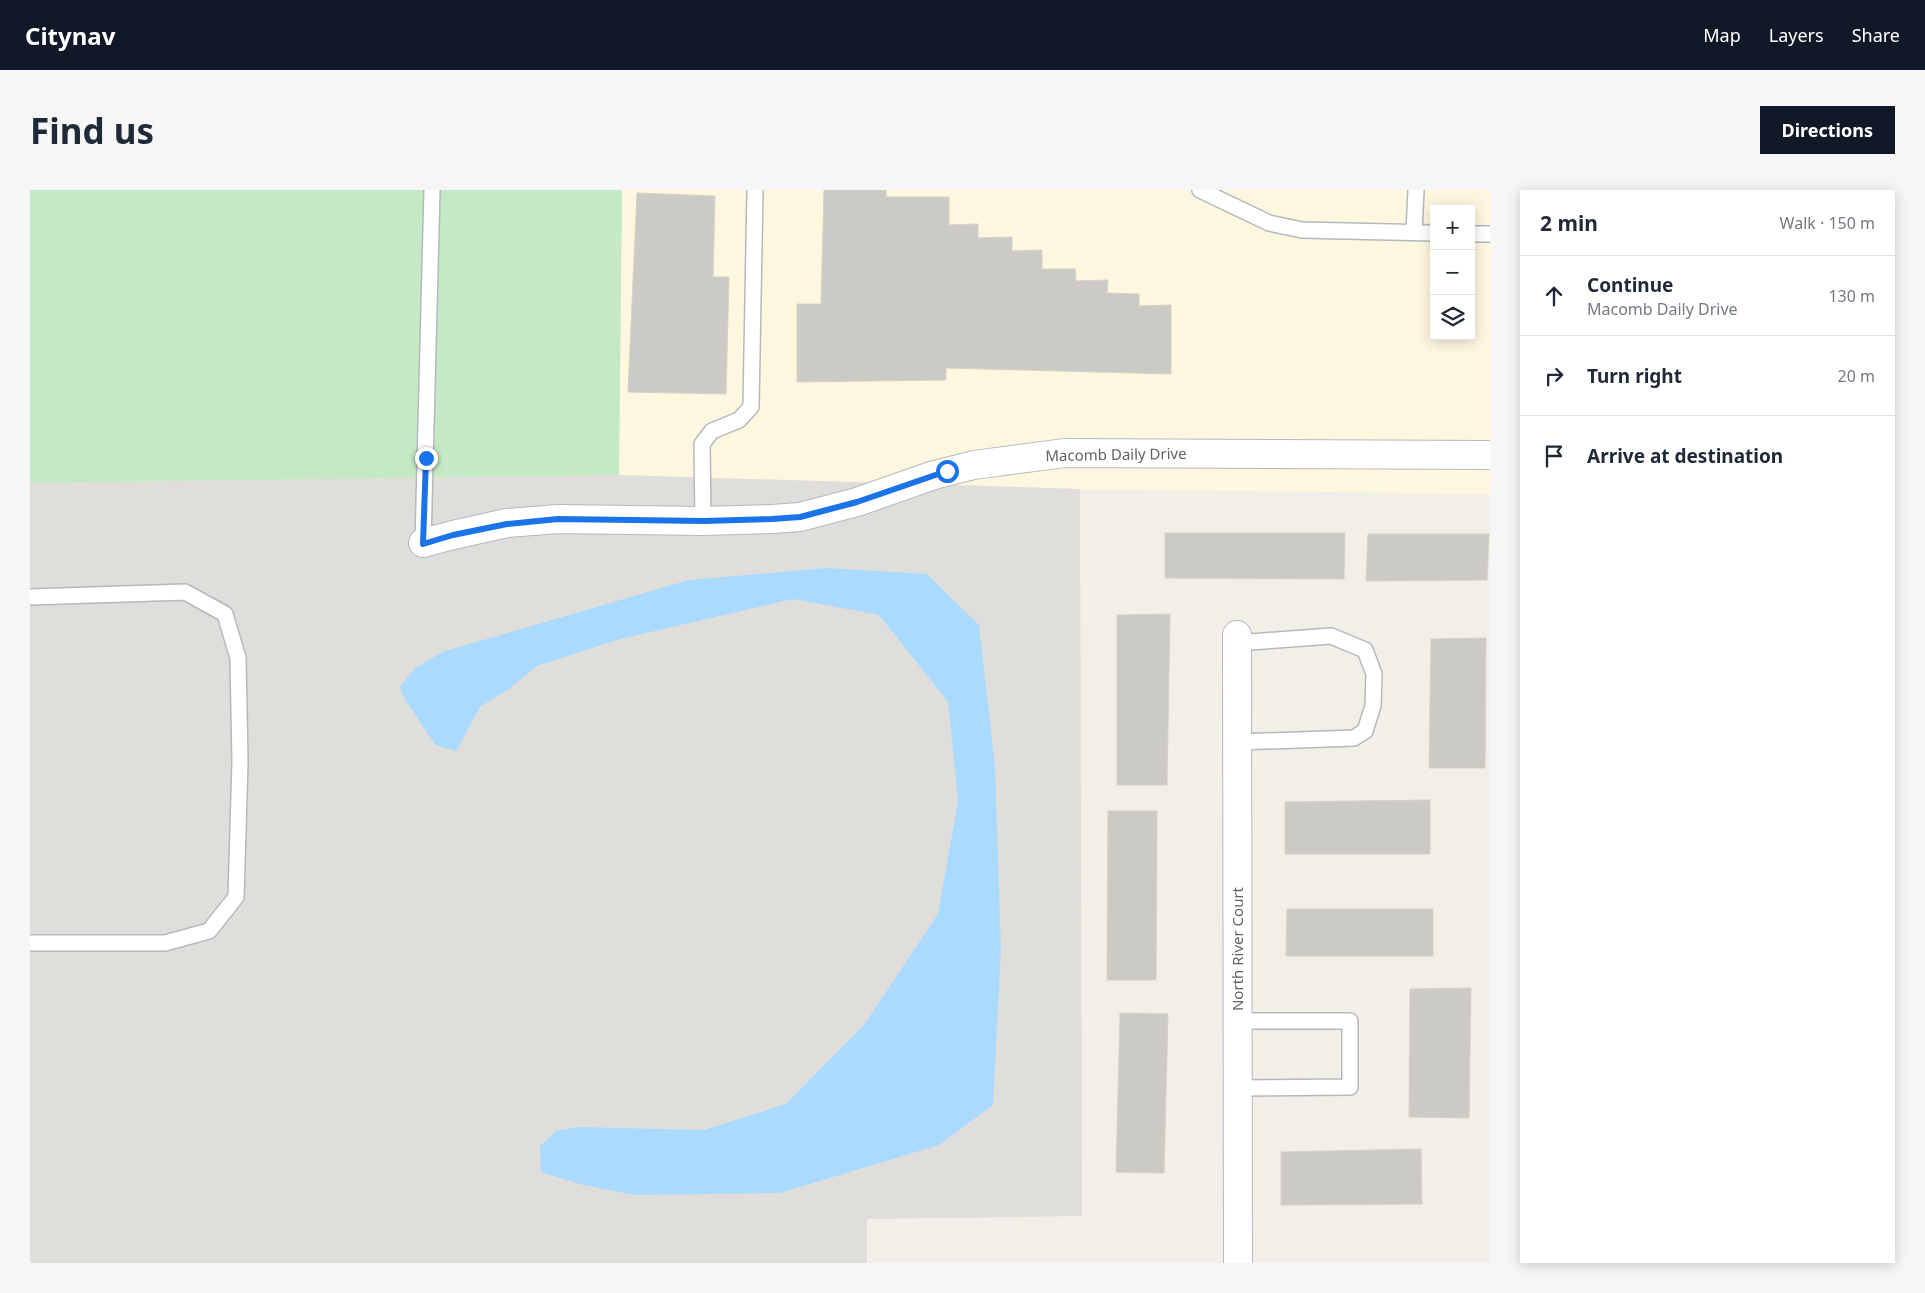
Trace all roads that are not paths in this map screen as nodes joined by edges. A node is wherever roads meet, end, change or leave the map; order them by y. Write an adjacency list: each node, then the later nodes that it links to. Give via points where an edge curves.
1 (432, 190): 11 (lane)
2 (755, 190): 10 (lane, via 751,407 739,420 712,431 702,444)
3 (1200, 190): 5 (lane, via 1269,223 1302,230)
4 (1416, 190): 5 (lane)
5 (1414, 232): 6 (lane)
6 (1430, 233)
7 (1475, 234): 8 (lane)
8 (1490, 234)
9 (1490, 455): 10 (street, Macomb Daily Drive, via 1065,453 974,465 800,517)
10 (704, 521): 11 (street, Macomb Daily Drive, via 558,519 507,524)
11 (423, 544)
12 (30, 597): 15 (lane, via 185,592 225,614 238,658 240,762 236,897 209,931 165,943)
13 (1237, 639): 14 (street, North River Court); 14 (lane, via 1330,636 1365,650 1374,674 1373,706 1365,731 1354,738)
14 (1238, 742): 16 (street, North River Court)
15 (30, 943)
16 (1238, 1021): 17 (street, North River Court); 17 (lane, via 1350,1021 1350,1087)
17 (1238, 1088): 18 (street, North River Court)
18 (1238, 1263)

